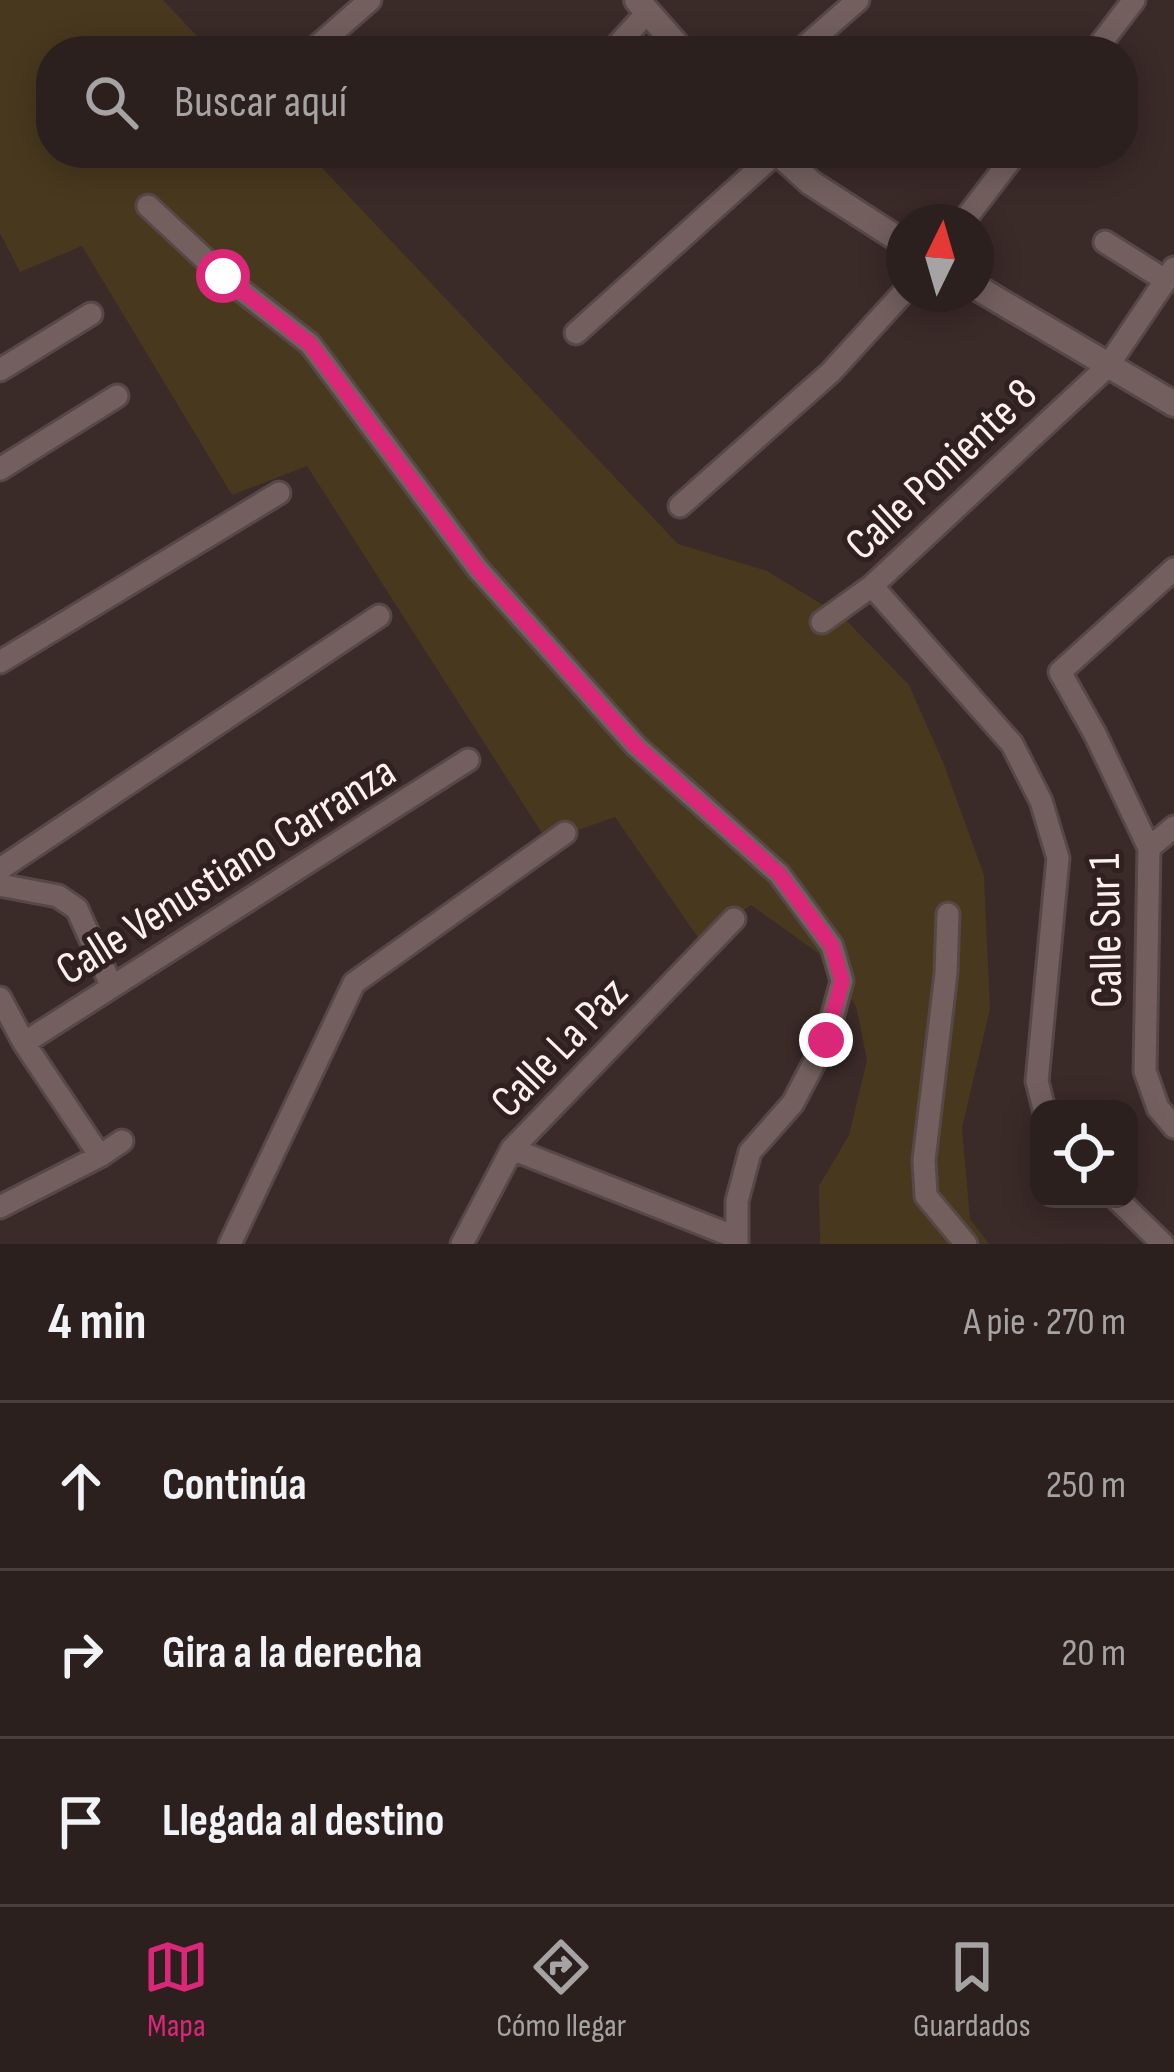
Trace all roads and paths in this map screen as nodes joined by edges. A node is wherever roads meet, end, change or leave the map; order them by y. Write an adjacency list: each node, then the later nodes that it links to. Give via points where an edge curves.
1 (370, 0): 5 (street)
2 (858, 0): 8 (street)
3 (1134, 0): 9 (street)
4 (642, 6): 6 (street); 7 (street)
5 (329, 36)
6 (622, 36)
7 (669, 36)
8 (817, 36)
9 (1106, 36)
10 (760, 168): 21 (street)
11 (794, 168): 15 (street)
12 (1004, 168): 13 (street)
13 (977, 204)
14 (148, 206): 53 (street, via 310,344 478,569 636,746 779,874 832,946 842,981 826,1040 793,1103 750,1152)
15 (886, 231)
16 (1105, 242): 17 (street)
17 (1169, 274): 22 (street, Calle Poniente 8)
18 (994, 298): 22 (street)
19 (886, 312): 28 (street, via 831,372)
20 (91, 314): 23 (street)
21 (575, 333)
22 (1107, 367): 25 (street); 30 (street, Calle Poniente 8)
23 (0, 370)
24 (117, 396): 26 (street)
25 (1174, 404)
26 (0, 469)
27 (279, 493): 33 (street)
28 (680, 506)
29 (1174, 569): 37 (street, Calle Sur 1, via 1060,672)
30 (872, 586): 32 (street, Calle Poniente 8); 45 (street, via 1012,744 1041,800 1058,858)
31 (379, 616): 38 (street)
32 (822, 622)
33 (0, 662)
34 (468, 760): 42 (street, Calle Venustiano Carranza)
35 (1174, 826): 37 (street)
36 (565, 833): 54 (street, via 354,983)
37 (1149, 848): 46 (street, Calle Sur 1, via 1144,1071)
38 (0, 868)
39 (0, 885): 42 (street, via 58,896 77,909)
40 (948, 914): 56 (street, via 924,1160 926,1196)
41 (734, 919): 49 (street, Calle La Paz)
42 (112, 987): 44 (street, Calle Venustiano Carranza)
43 (0, 998): 44 (street)
44 (24, 1042): 50 (street)
45 (1042, 1100)
46 (1166, 1102): 47 (street, Calle Sur 1)
47 (1174, 1127)
48 (122, 1141): 50 (street)
49 (512, 1149): 53 (street); 55 (street, Calle La Paz)
50 (100, 1156): 51 (street)
51 (0, 1207)
52 (1126, 1208): 57 (street)
53 (736, 1240)
54 (230, 1244)
55 (462, 1244)
56 (965, 1244)
57 (1163, 1244)

